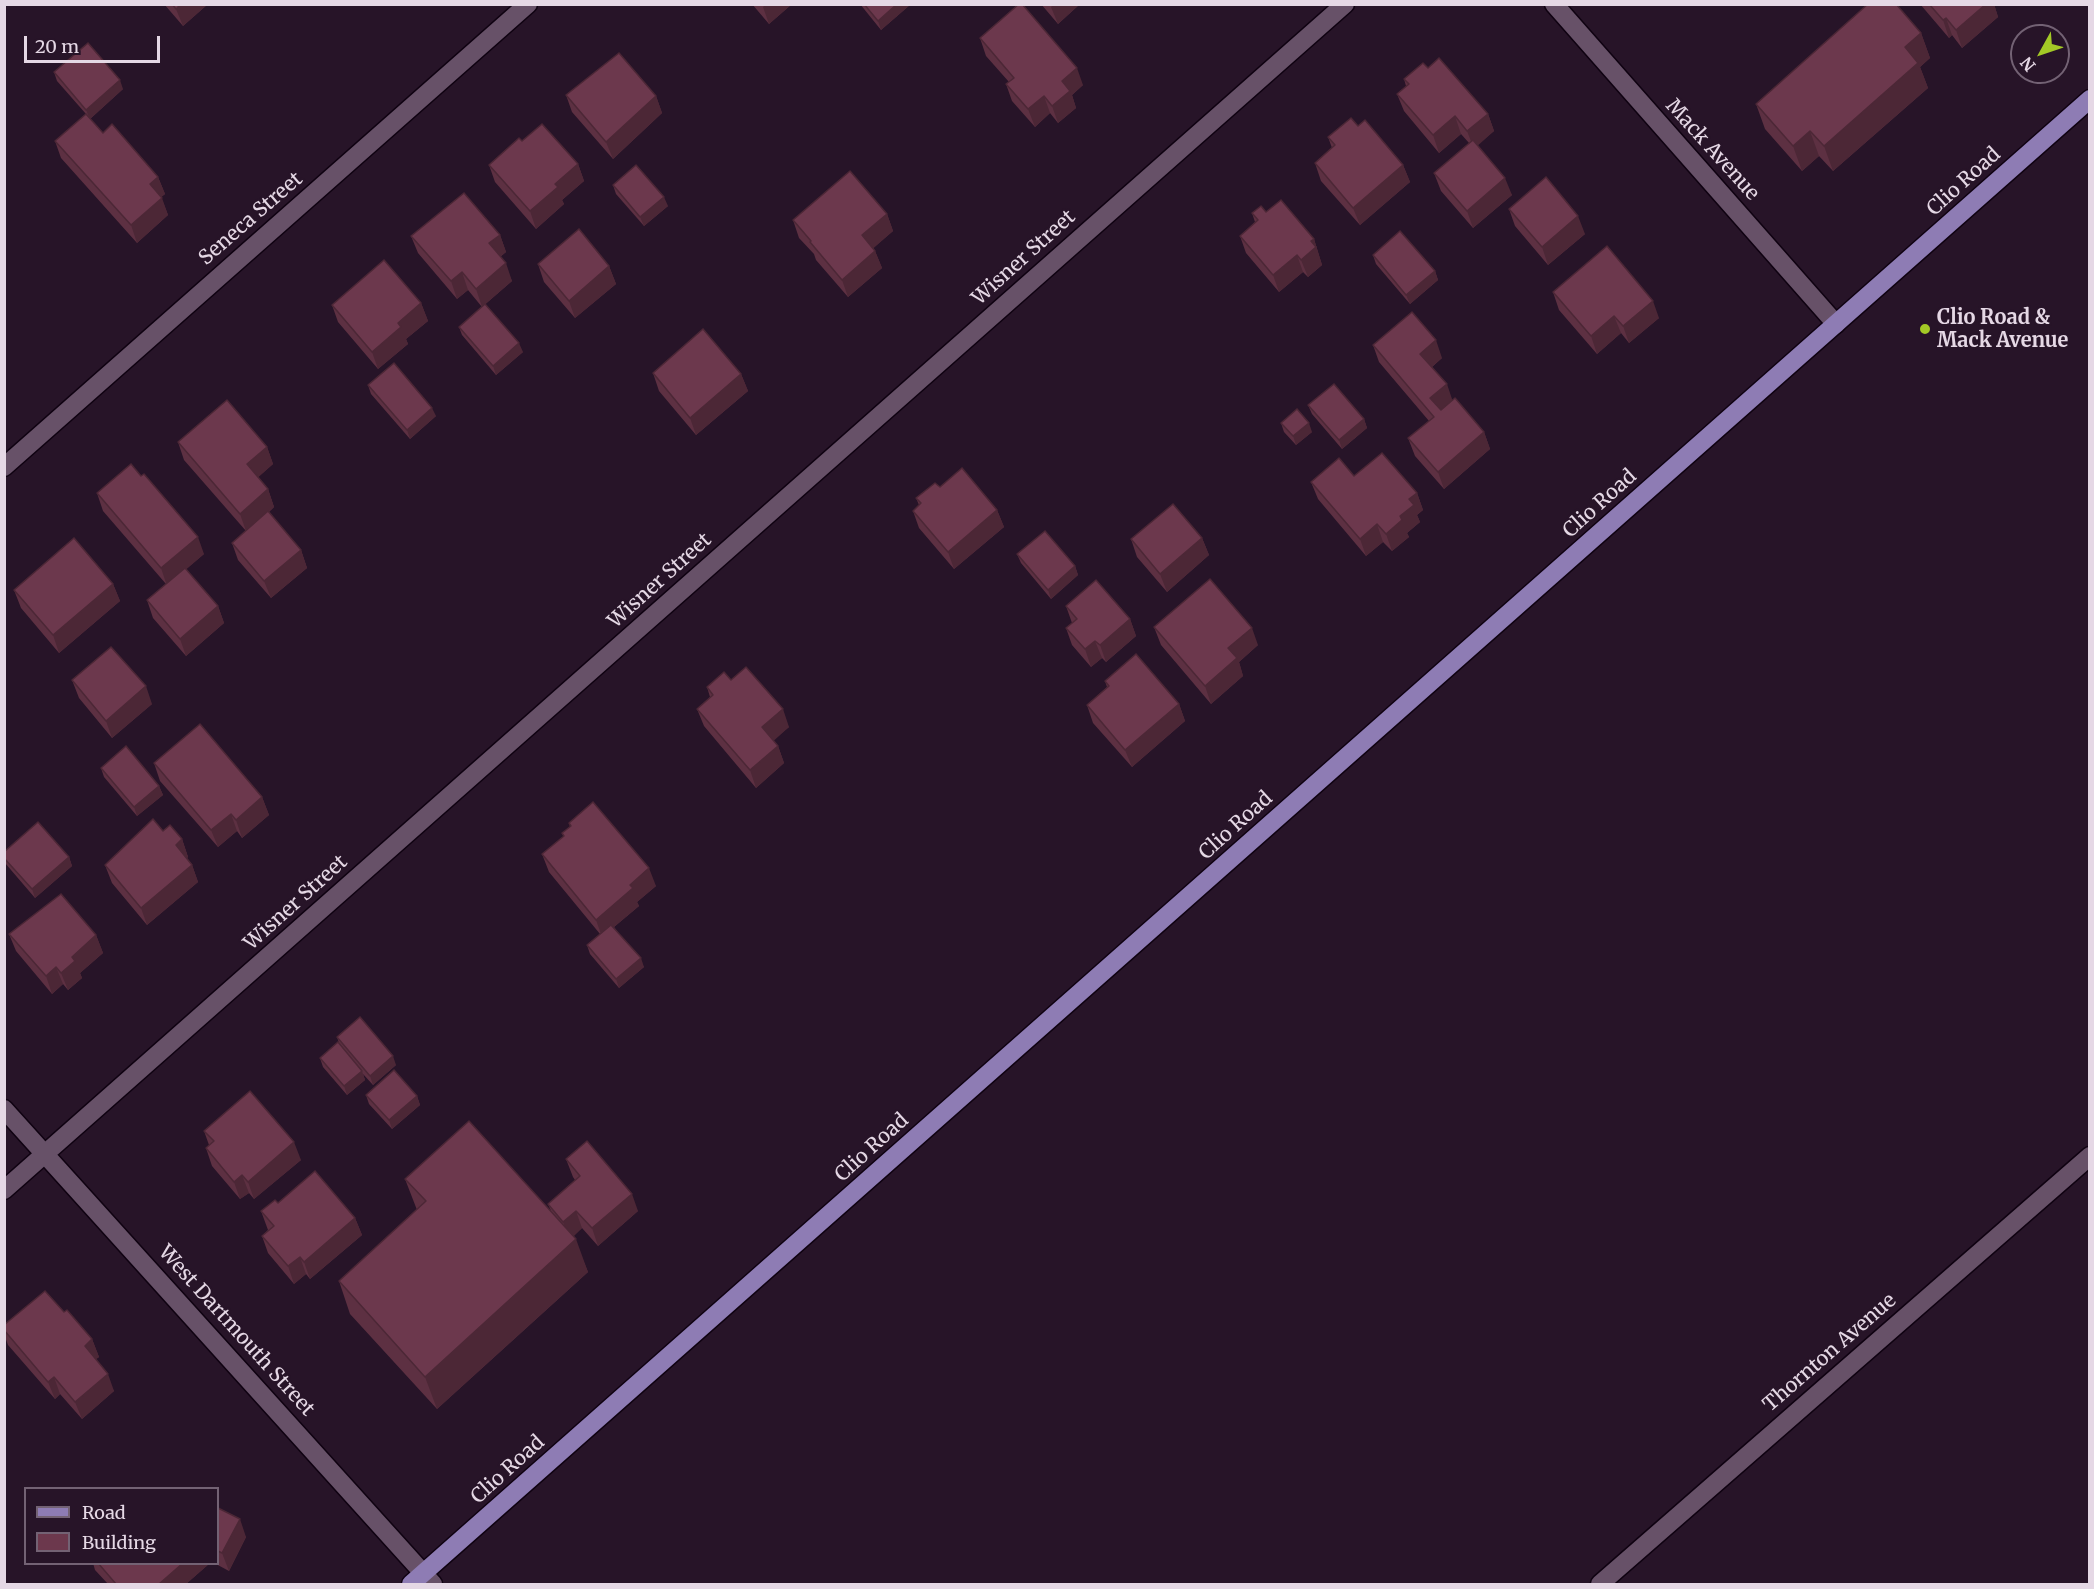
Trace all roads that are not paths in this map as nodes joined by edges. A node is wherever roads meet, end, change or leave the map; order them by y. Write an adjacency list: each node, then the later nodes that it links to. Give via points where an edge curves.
1 (528, 4): 6 (street, Seneca Street)
2 (1344, 4): 8 (street, Wisner Street)
3 (1554, 4): 5 (street, Mack Avenue)
4 (2090, 99): 5 (main road, Clio Road)
5 (1836, 324): 11 (main road, Clio Road)
6 (4, 467)
7 (4, 1109): 8 (street, West Dartmouth Street)
8 (46, 1154): 10 (street, Wisner Street); 11 (street, West Dartmouth Street)
9 (2090, 1156): 12 (street, Thornton Avenue)
10 (4, 1190)
11 (422, 1581)
12 (1600, 1584)

